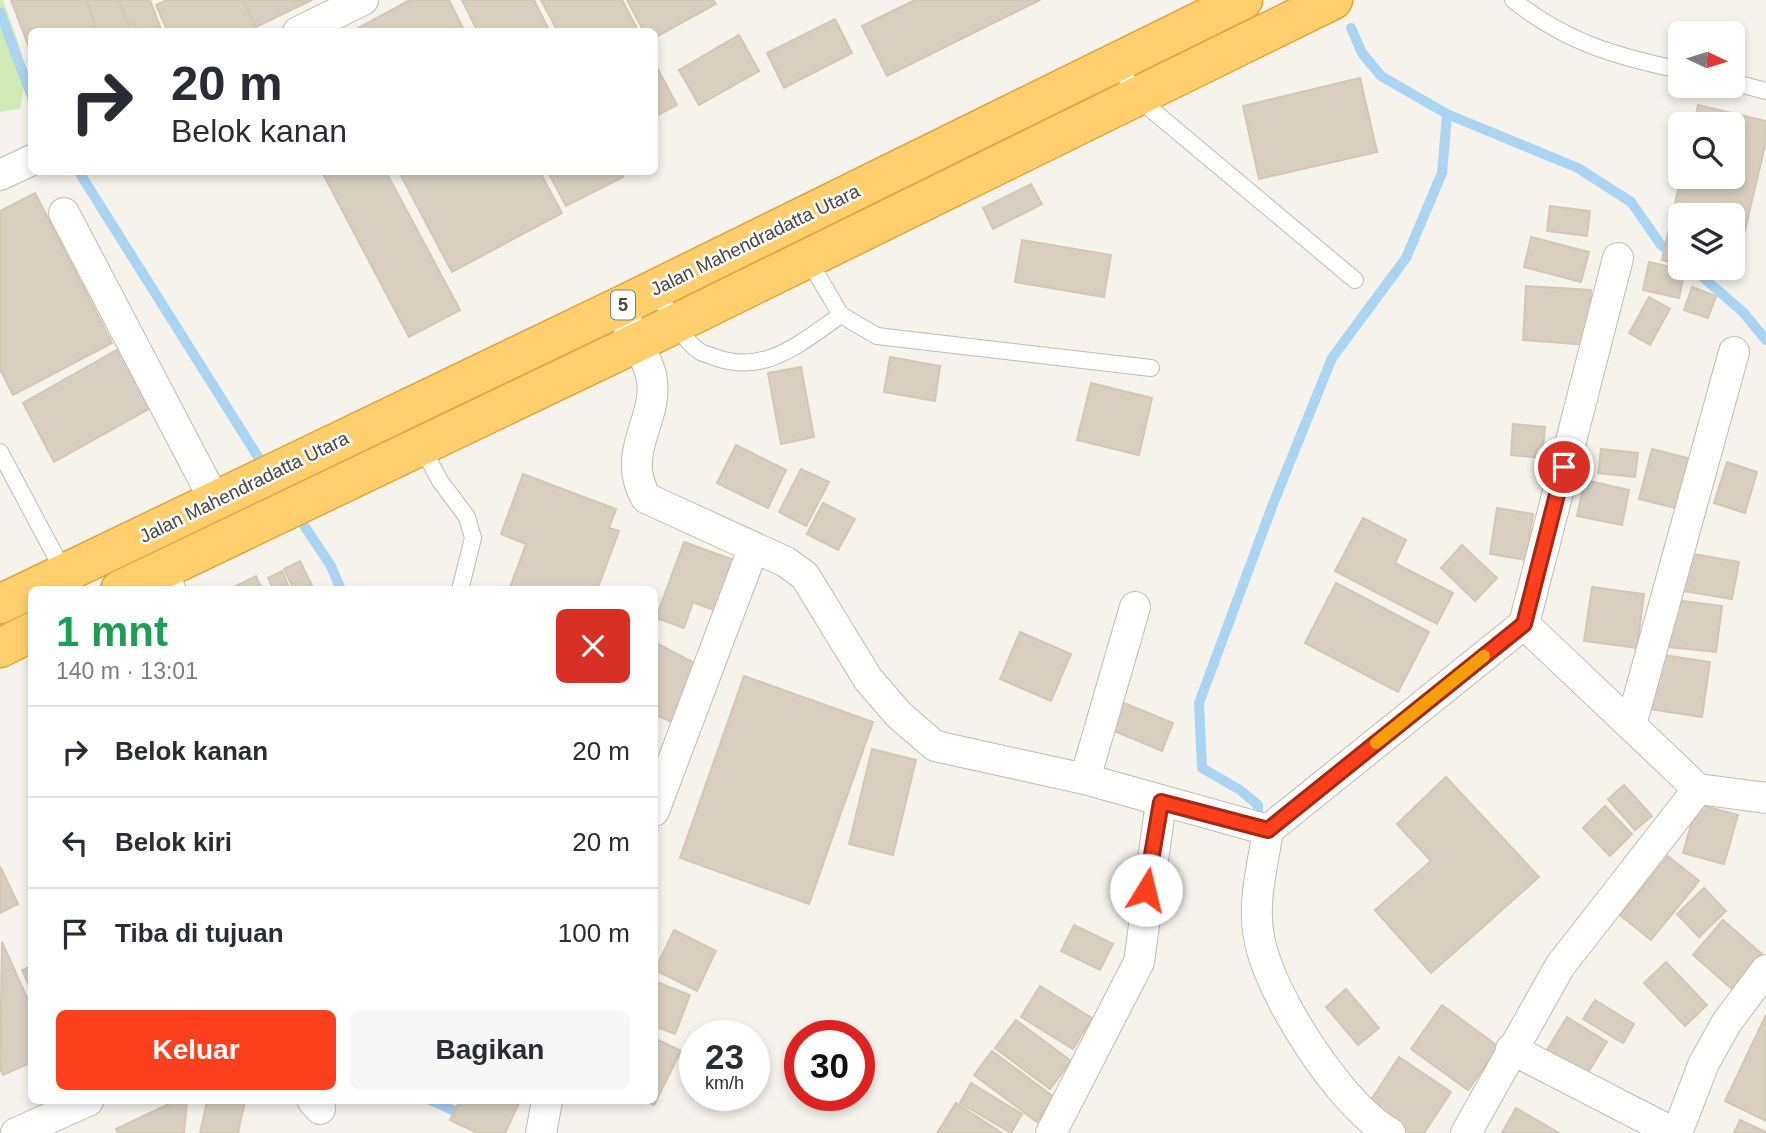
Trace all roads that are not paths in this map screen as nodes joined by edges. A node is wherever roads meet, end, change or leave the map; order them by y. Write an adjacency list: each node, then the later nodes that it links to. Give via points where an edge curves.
1 (363, 0): 5 (street)
2 (1243, 0): 6 (highway, Jalan Mahendradatta Utara / 5)
3 (1333, 0): 10 (highway, Jalan Mahendradatta Utara / 5)
4 (1513, 0): 7 (lane, via 1545,26 1597,50)
5 (306, 28)
6 (1118, 60): 10 (lane); 14 (highway, Jalan Mahendradatta Utara / 5)
7 (1668, 67)
8 (1745, 85): 9 (lane)
9 (1766, 91)
10 (1134, 95): 14 (highway, Jalan Mahendradatta Utara / 5); 16 (lane)
11 (28, 162): 12 (street)
12 (0, 175)
13 (64, 212): 26 (street)
14 (797, 241): 17 (highway, Jalan Mahendradatta Utara / 5); 19 (lane); 20 (highway, Jalan Mahendradatta Utara / 5)
15 (1618, 258): 36 (street)
16 (1354, 280)
17 (656, 289): 18 (highway, Jalan Mahendradatta Utara / 5); 20 (lane)
18 (619, 307): 21 (street); 26 (highway, Jalan Mahendradatta Utara / 5)
19 (841, 314): 20 (lane, via 796,345 746,365 699,351); 23 (lane, via 877,336)
20 (675, 323): 21 (highway, Jalan Mahendradatta Utara / 5)
21 (636, 343): 24 (highway, Jalan Mahendradatta Utara / 5); 27 (street, via 651,376 636,481 646,498)
22 (1734, 352): 39 (street)
23 (1151, 368)
24 (421, 445): 29 (highway, Jalan Mahendradatta Utara / 5); 32 (lane, via 467,517 473,538)
25 (0, 452): 28 (lane)
26 (215, 501): 28 (highway, Jalan Mahendradatta Utara / 5)
27 (753, 549): 40 (street, via 786,562 805,576 868,679 899,715 935,746); 43 (street)
28 (64, 572): 30 (highway, Jalan Mahendradatta Utara / 5)
29 (173, 578): 31 (highway, Jalan Mahendradatta Utara / 5)
30 (36, 586)
31 (138, 586)
32 (461, 586)
33 (28, 590): 34 (highway, Jalan Mahendradatta Utara / 5)
34 (0, 604)
35 (1135, 607): 40 (street)
36 (1524, 624): 39 (street); 45 (street)
37 (28, 634): 38 (highway)
38 (0, 648)
39 (1631, 725): 41 (street)
40 (1085, 779): 44 (street)
41 (1698, 789): 42 (street); 47 (street, via 1560,966)
42 (1766, 799)
43 (658, 800)
44 (1161, 802): 45 (street); 52 (street, via 1139,962)
45 (1268, 830): 53 (street, via 1256,903 1267,967 1298,1031 1371,1123)
46 (1766, 970): 55 (street, via 1703,1063)
47 (1511, 1049): 54 (street); 55 (street)
48 (81, 1104): 50 (street)
49 (546, 1104): 51 (street)
50 (16, 1133)
51 (541, 1133)
52 (1051, 1133)
53 (1390, 1133)
54 (1466, 1133)
55 (1675, 1133)

